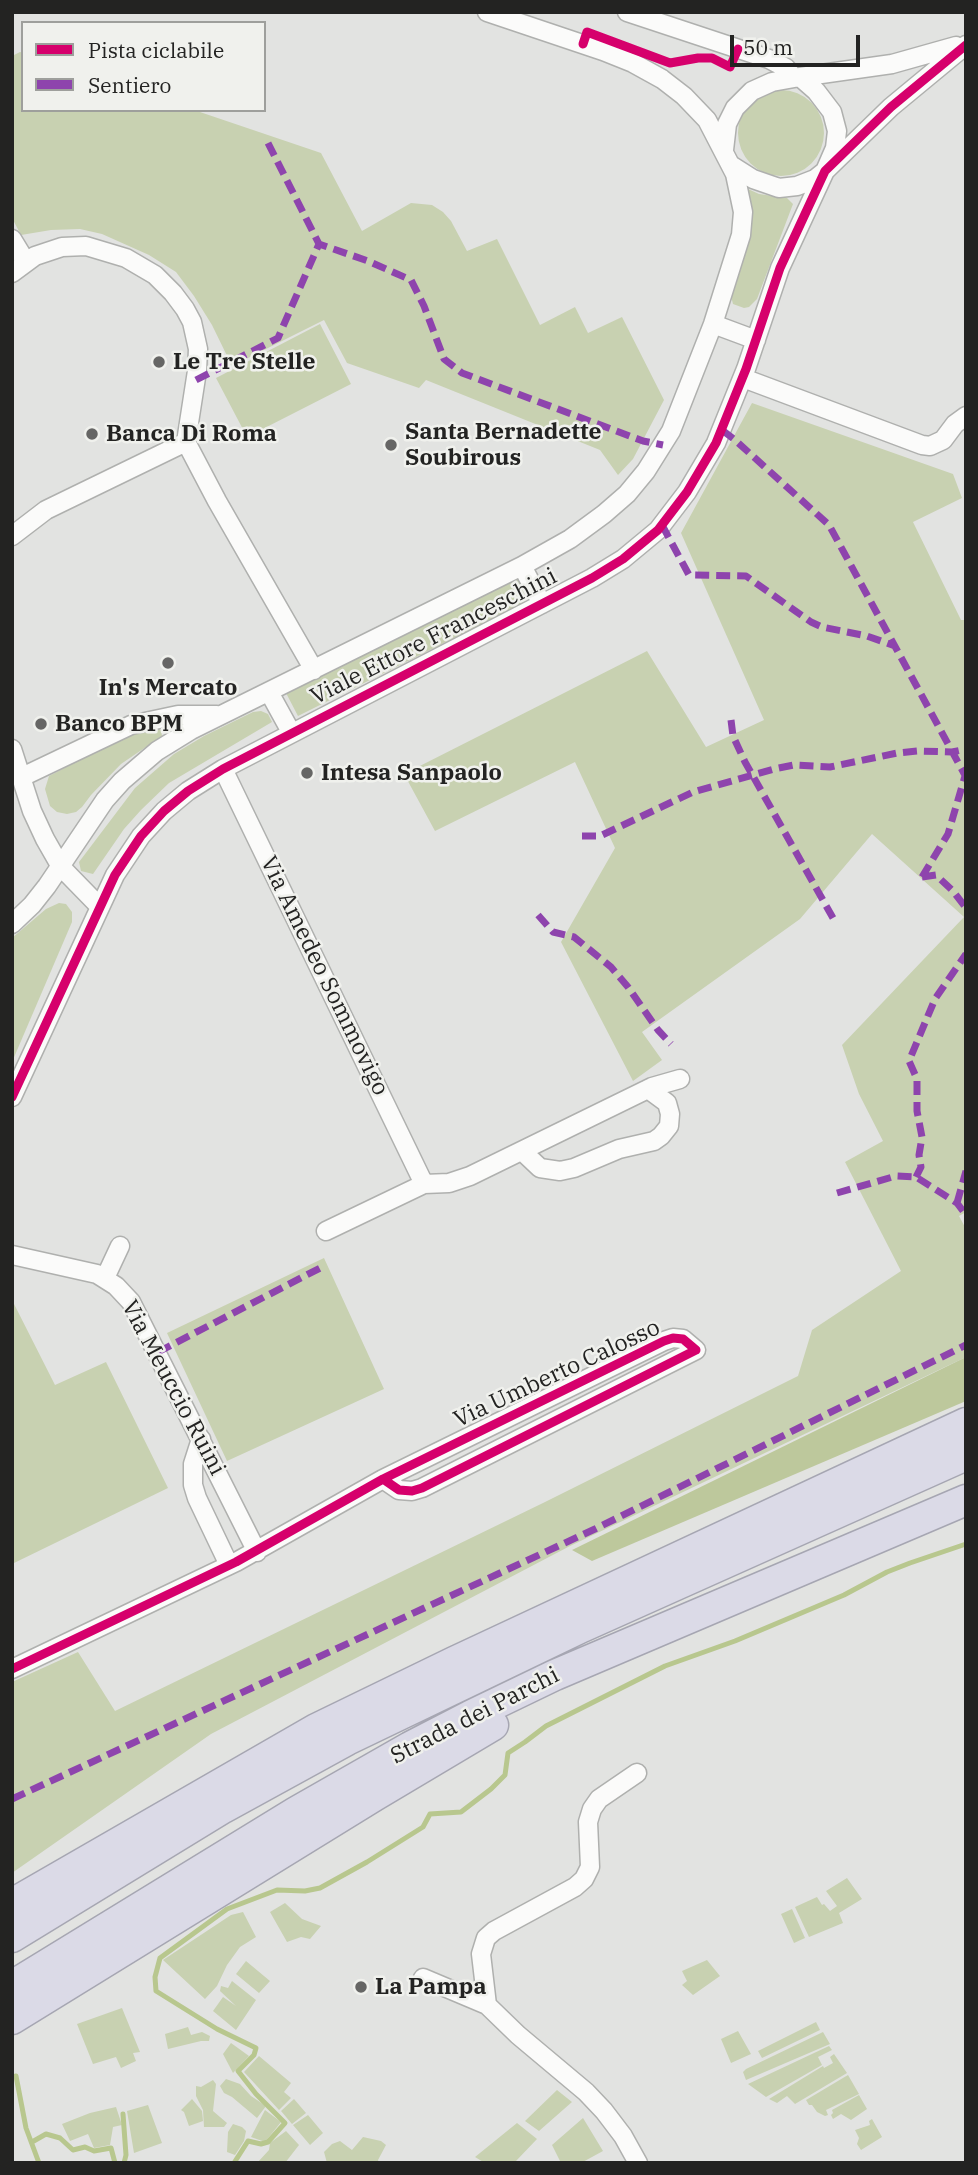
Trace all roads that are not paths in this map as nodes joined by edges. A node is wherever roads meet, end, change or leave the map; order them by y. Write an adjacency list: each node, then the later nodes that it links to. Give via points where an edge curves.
1 (488, 12): 5 (street, Viale Ettore Franceschini, via 648,71 696,107)
2 (626, 12): 4 (street, via 769,59)
3 (966, 44): 4 (street, via 892,64); 6 (street, via 891,107)
4 (797, 77): 5 (street, via 759,87 738,104 727,124); 6 (street, via 821,97 836,121 835,148)
5 (727, 158): 6 (street, via 753,179 779,188 803,184); 9 (street, Viale Ettore Franceschini, via 743,219)
6 (825, 172): 10 (street, Viale Ettore Franceschini, via 780,268)
7 (12, 239): 8 (street)
8 (19, 267): 13 (street, via 46,251 86,246 139,265 173,293 192,322 198,349)
9 (713, 324): 10 (street); 15 (street, Viale Ettore Franceschini, via 677,417 641,478 594,522)
10 (756, 340): 11 (street, Viale Ettore Franceschini)
11 (743, 378): 12 (street, via 930,446 943,440); 16 (street, Viale Ettore Franceschini, via 707,461 663,525 623,559)
12 (966, 416)
13 (186, 442): 14 (street, via 46,510); 17 (street)
14 (12, 536)
15 (522, 566): 16 (street, Viale Ettore Franceschini); 17 (street, Viale Ettore Franceschini)
16 (542, 604): 20 (street, Viale Ettore Franceschini)
17 (314, 670): 18 (street, Viale Ettore Franceschini)
18 (269, 692): 19 (street, Viale Ettore Franceschini); 20 (street)
19 (224, 715): 23 (street, via 177,715 131,725); 24 (street, Viale Ettore Franceschini, via 166,746 122,781 104,800)
20 (291, 732): 22 (street, Viale Ettore Franceschini)
21 (12, 749): 23 (street)
22 (223, 769): 25 (street, Viale Ettore Franceschini, via 188,791 152,823 128,854); 31 (street, Via Amedeo Sommovigo)
23 (22, 777): 24 (street, via 40,830)
24 (61, 867): 25 (street); 26 (street, Viale Ettore Franceschini)
25 (99, 906): 29 (street, Viale Ettore Franceschini)
26 (12, 924)
27 (680, 1079): 28 (street)
28 (648, 1089): 30 (street); 30 (street, via 667,1103 670,1114 669,1126 654,1141 560,1171 540,1168)
29 (12, 1097)
30 (522, 1152): 31 (street, via 470,1177)
31 (425, 1184): 32 (street)
32 (326, 1231)
33 (120, 1246): 35 (street)
34 (12, 1255): 35 (street, Via Meuccio Ruini)
35 (105, 1278): 39 (street, Via Meuccio Ruini, via 136,1310)
36 (513, 1415): 38 (street); 38 (street, Via Umberto Calosso, via 667,1339 683,1339 696,1350); 41 (street, Via Umberto Calosso)
37 (966, 1423): 48 (highway, via 316,1729)
38 (524, 1436): 41 (street, Via Umberto Calosso, via 417,1490 398,1490)
39 (201, 1439): 43 (street, Via Meuccio Ruini); 44 (street, via 193,1464 193,1485)
40 (966, 1455): 49 (highway, Strada dei Parchi, via 386,1721 273,1779)
41 (383, 1479): 43 (street, Via Umberto Calosso)
42 (966, 1500): 45 (highway, Strada dei Parchi)
43 (257, 1552): 44 (street, Via Umberto Calosso)
44 (229, 1566): 46 (street, Via Umberto Calosso)
45 (668, 1628): 51 (highway, Strada dei Parchi, via 492,1704 410,1747); 53 (highway, via 406,1776)
46 (12, 1670)
47 (637, 1773): 52 (street, via 592,1809 590,1859 584,1879 486,1938 481,1954)
48 (12, 1904)
49 (12, 1937)
50 (423, 1978): 52 (street)
51 (12, 1986)
52 (487, 2005): 54 (street, via 586,2092 623,2136)
53 (12, 2019)
54 (638, 2163)

